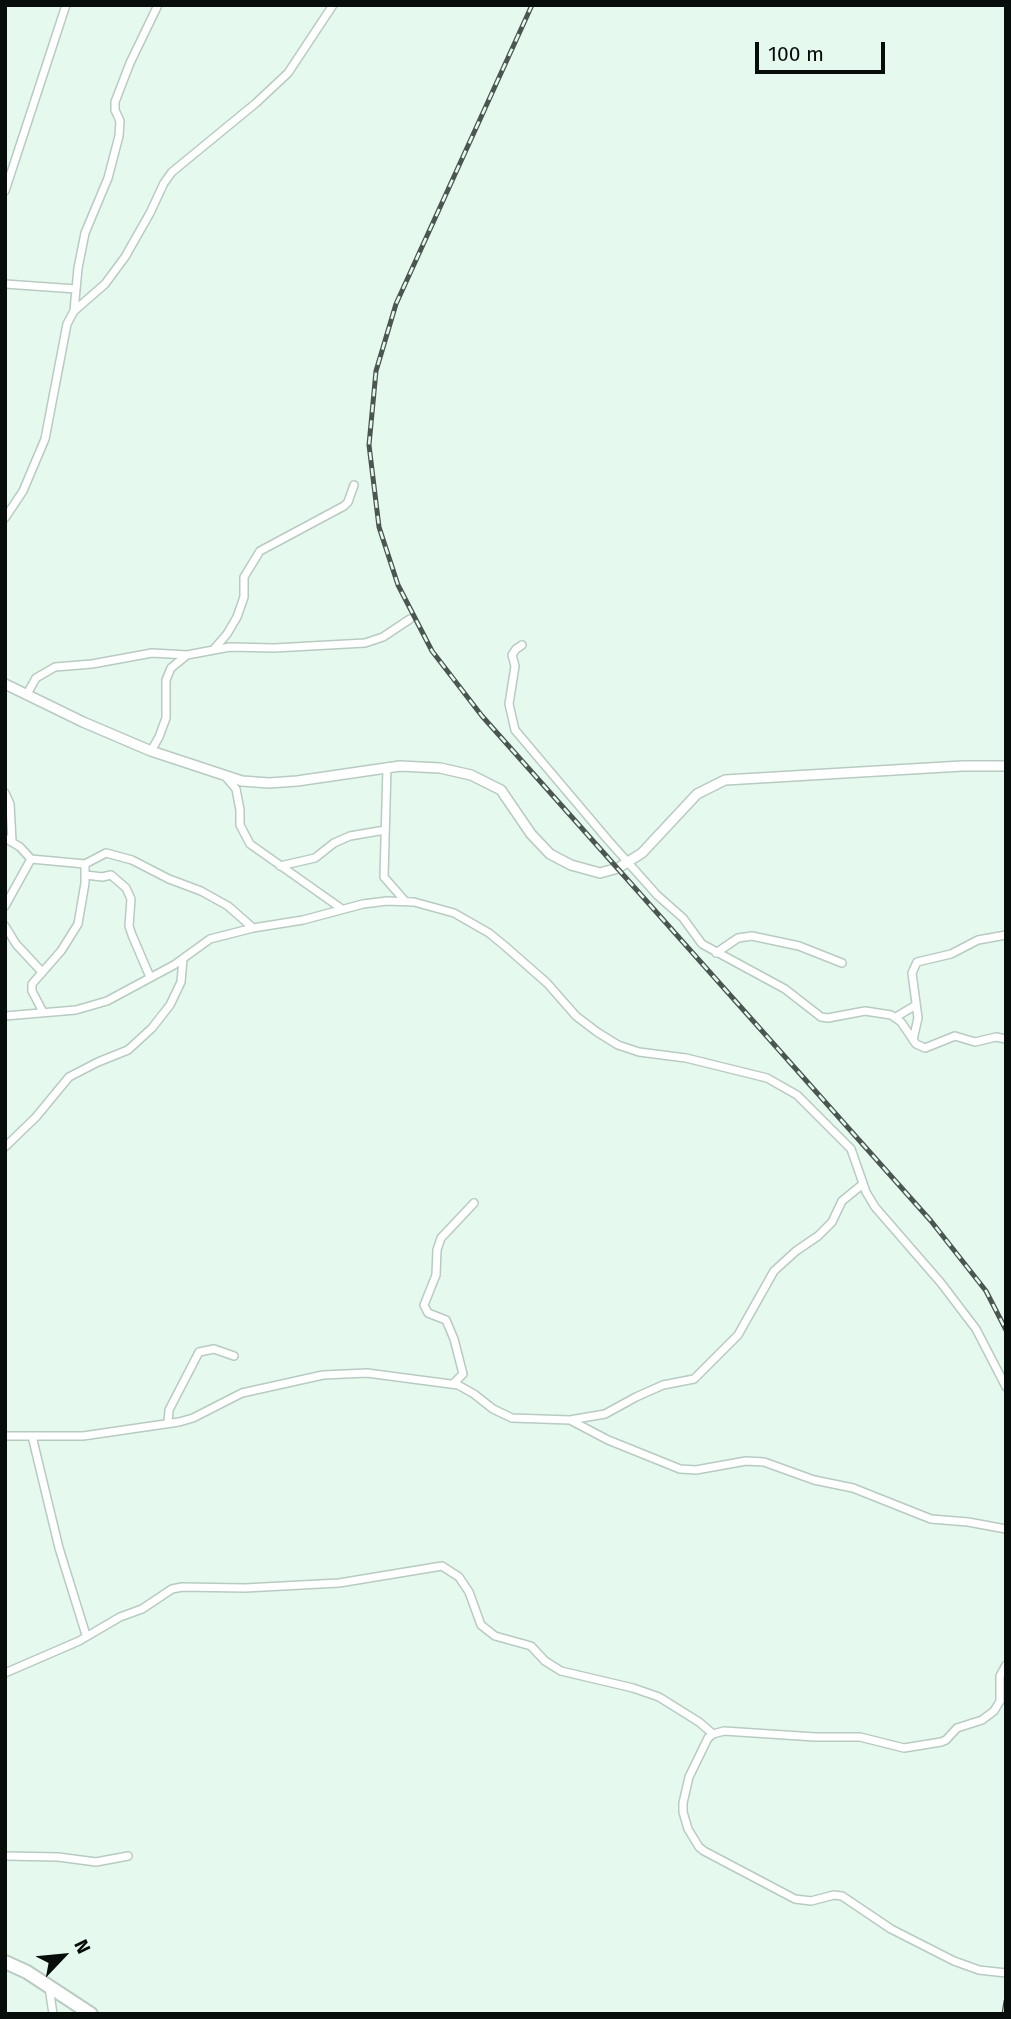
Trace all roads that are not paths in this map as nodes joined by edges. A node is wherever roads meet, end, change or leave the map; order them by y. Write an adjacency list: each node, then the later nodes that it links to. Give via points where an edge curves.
1 (66, 5): 4 (street)
2 (158, 5): 6 (street, via 115,102 119,136 108,178 85,233)
3 (333, 5): 7 (street, via 288,73 172,172 125,257 105,284)
4 (5, 191)
5 (5, 284): 6 (street)
6 (76, 289): 7 (street)
7 (74, 311): 9 (street, via 67,324 45,439 23,491)
8 (354, 485): 12 (street, via 344,506 260,551 244,577 237,617)
9 (5, 518)
10 (410, 619): 12 (street, via 365,643)
11 (522, 645): 24 (street, via 512,656 516,666 509,704 515,730)
12 (214, 649): 13 (street)
13 (187, 655): 15 (street, via 152,653 55,667 36,678); 16 (street, via 171,668 166,680 166,718)
14 (5, 684): 15 (street)
15 (27, 694): 16 (street)
16 (151, 751): 19 (street)
17 (1006, 766): 24 (street, via 725,780 697,794)
18 (387, 767): 19 (street, via 269,783); 21 (street); 24 (street, via 455,770 495,786 540,845 571,865 600,873)
19 (226, 777): 26 (street, via 236,789 242,831 250,844)
20 (5, 793): 22 (street, via 10,804)
21 (385, 830): 26 (street, via 350,836 315,858); 28 (street, via 384,877)
22 (9, 840): 23 (street)
23 (31, 859): 25 (street); 29 (street)
24 (629, 862): 34 (street, via 698,940)
25 (85, 864): 27 (street); 32 (street, via 106,853 132,860 228,906)
26 (280, 866): 30 (street)
27 (86, 874): 37 (street, via 78,924); 38 (street, via 111,876 126,888 131,899 132,935)
28 (405, 901): 30 (street); 46 (street, via 454,913 489,933 541,976 576,1016 618,1045 758,1076 791,1090 844,1140)
29 (5, 906)
30 (342, 909): 32 (street)
31 (5, 926): 37 (street)
32 (253, 928): 35 (street, via 210,939)
33 (1006, 935): 39 (street, via 917,962 912,973)
34 (716, 953): 36 (street, via 738,938 752,936 799,946); 42 (street, via 785,989 821,1017 865,1011)
35 (183, 958): 38 (street); 45 (street, via 181,982 170,1005 138,1044 69,1077)
36 (842, 963)
37 (42, 972): 40 (street, via 32,991)
38 (150, 977): 40 (street, via 107,1001 76,1010)
39 (916, 1005): 42 (street); 43 (street, via 918,1027)
40 (43, 1012): 41 (street)
41 (5, 1016)
42 (896, 1017): 43 (street)
43 (913, 1040): 44 (street, via 925,1048 956,1036 975,1042 996,1037)
44 (1006, 1040)
45 (5, 1147)
46 (863, 1184): 50 (street, via 875,1207 976,1329); 51 (street, via 842,1201 832,1222 818,1236 774,1271 738,1335 694,1378 663,1385 605,1414)
47 (474, 1203): 49 (street, via 441,1238 436,1275 424,1305 428,1313 446,1320 454,1339 463,1374)
48 (234, 1356): 52 (street, via 214,1349 199,1352 169,1410)
49 (454, 1384): 51 (street, via 512,1418); 52 (street, via 338,1372 242,1393 193,1418)
50 (1006, 1387)
51 (570, 1420): 55 (street, via 680,1469 764,1462 853,1488 931,1520)
52 (168, 1423): 54 (street, via 83,1436)
53 (5, 1436): 54 (street)
54 (32, 1436): 56 (street)
55 (1006, 1529)
56 (86, 1635): 58 (street); 59 (street, via 182,1587 339,1583 442,1566 459,1577 481,1625 495,1636 531,1646 561,1671 659,1697)
57 (1006, 1665): 59 (street, via 994,1712 957,1728 941,1742 899,1748 860,1737)
58 (5, 1673)
59 (713, 1734): 63 (street, via 695,1763 683,1803 688,1829 699,1847 795,1899 842,1896 891,1929 954,1961)
60 (5, 1856): 61 (street, via 96,1862)
61 (128, 1856)
62 (5, 1962): 64 (highway)
63 (1006, 1973)
64 (49, 1986): 65 (street); 66 (highway)
65 (53, 2014)
66 (91, 2014)

